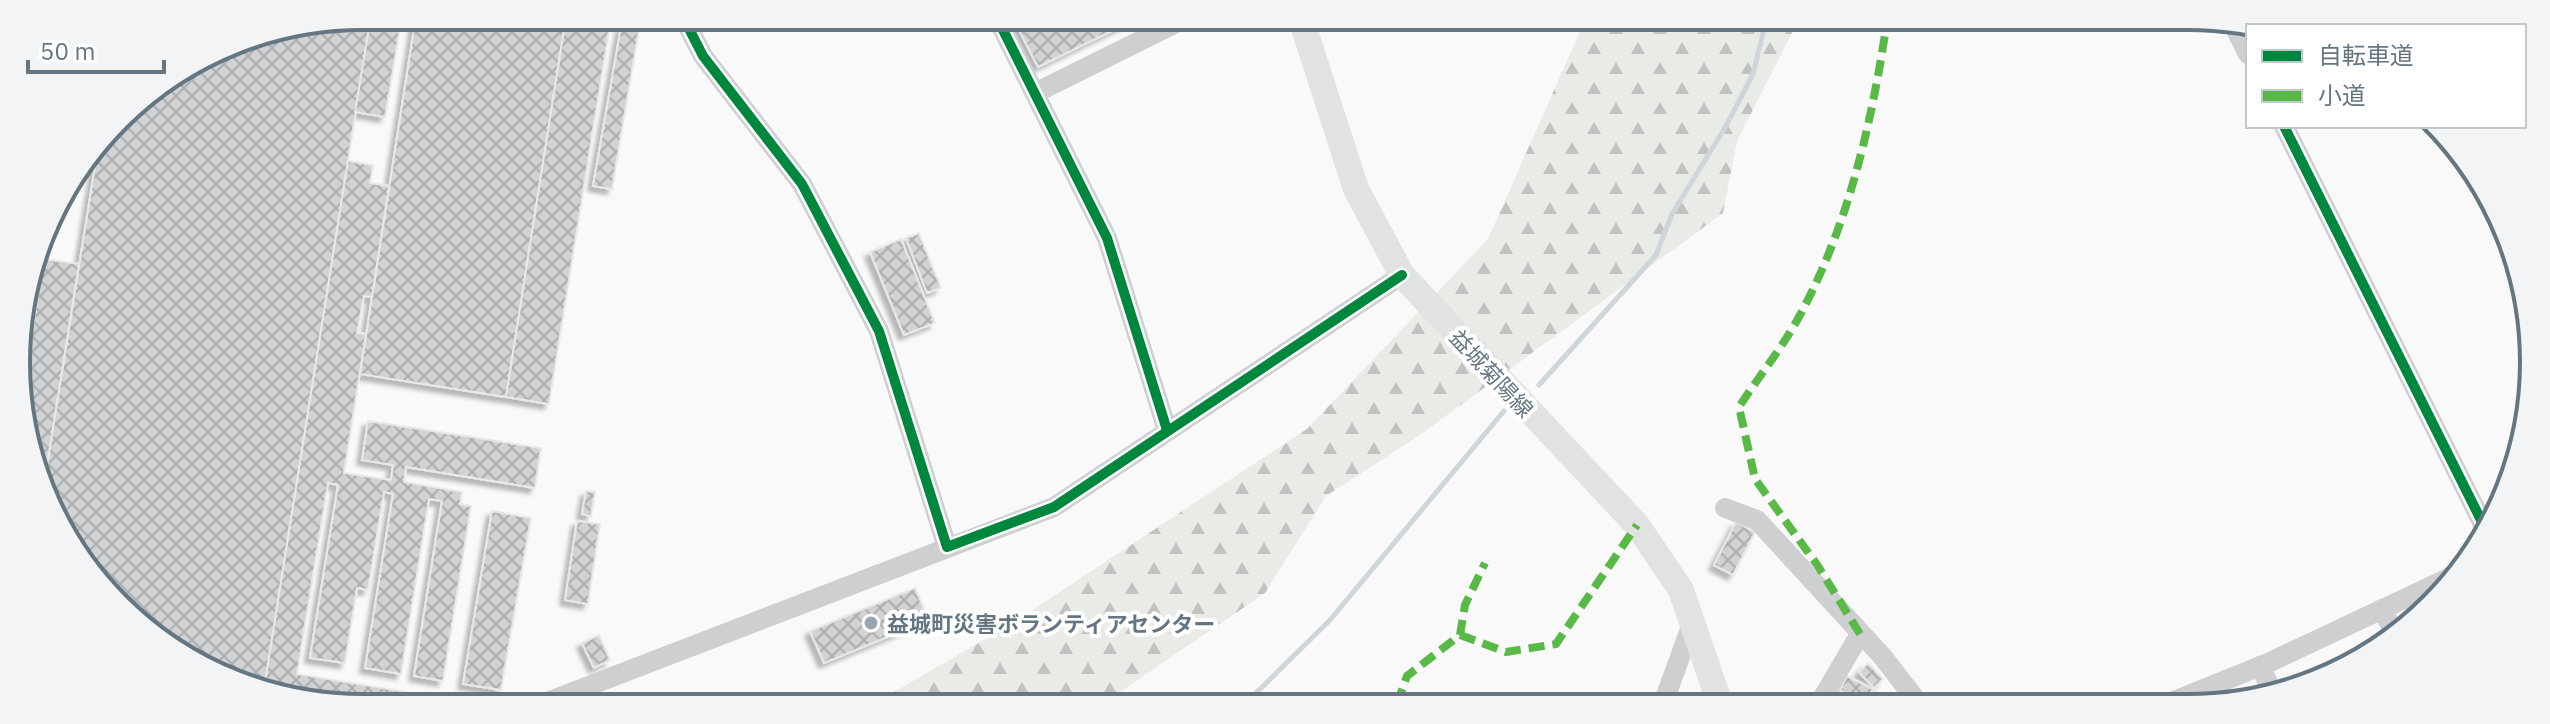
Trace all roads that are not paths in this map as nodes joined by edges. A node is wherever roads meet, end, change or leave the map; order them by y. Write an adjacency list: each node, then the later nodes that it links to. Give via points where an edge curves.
1 (690, 30): 11 (street, via 703,56 802,184 879,331)
2 (1003, 30): 5 (street)
3 (1162, 30): 5 (street)
4 (1305, 30): 7 (main road, 益城菊陽線, via 1356,189)
5 (1035, 93): 8 (street, via 1107,238)
6 (2285, 128): 10 (street)
7 (1402, 275): 8 (street); 14 (main road, 益城菊陽線, via 1637,525 1681,590)
8 (1167, 430): 11 (street, via 1054,507)
9 (1725, 508): 16 (street, via 1757,520)
10 (2481, 519)
11 (947, 547): 19 (street)
12 (2435, 584): 13 (street)
13 (2382, 609): 15 (street); 17 (street)
14 (1693, 621): 20 (street); 21 (main road, 益城菊陽線)
15 (2390, 625)
16 (1860, 634): 22 (street); 23 (street)
17 (2260, 666): 18 (street); 24 (street)
18 (2260, 686)
19 (568, 694)
20 (1667, 694)
21 (1717, 694)
22 (1825, 694)
23 (1911, 694)
24 (2191, 694)

